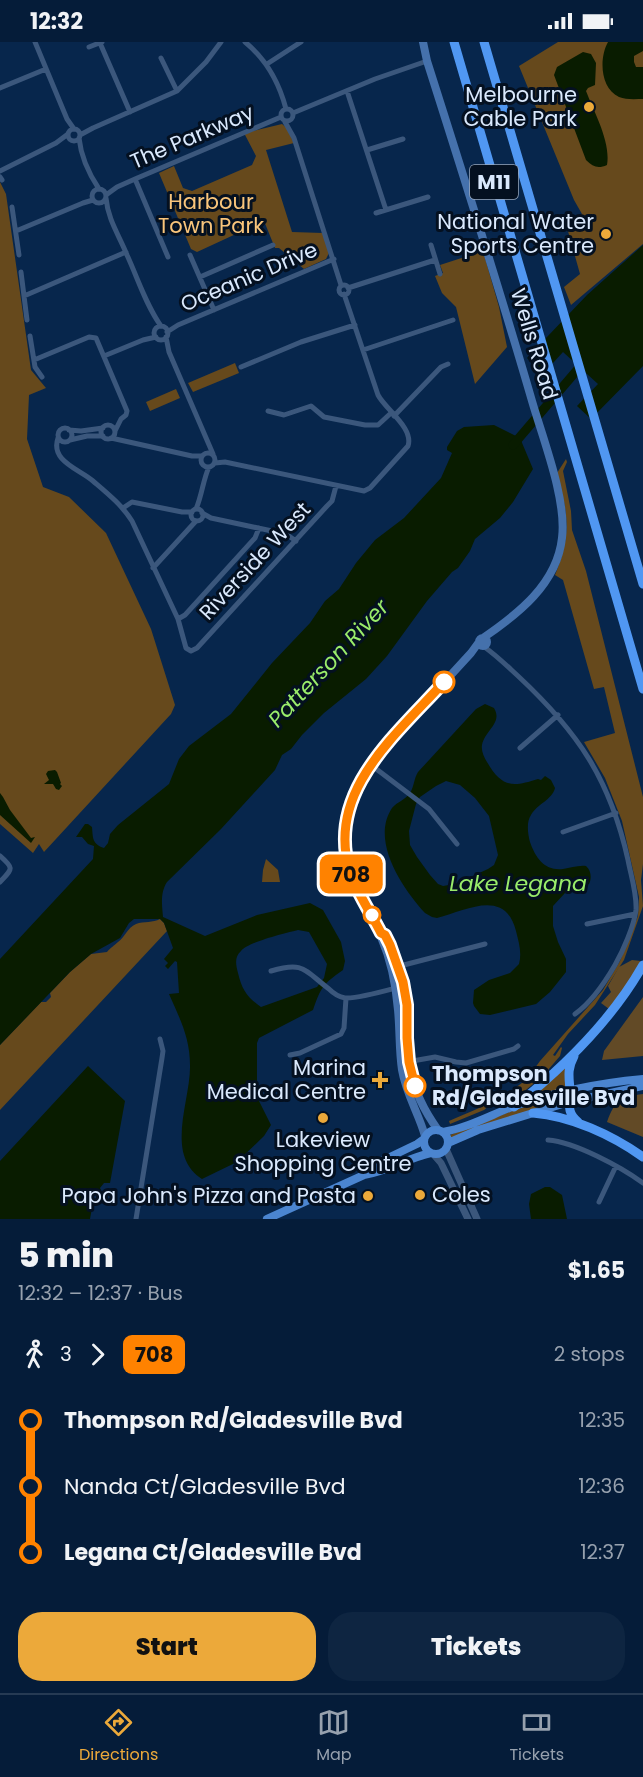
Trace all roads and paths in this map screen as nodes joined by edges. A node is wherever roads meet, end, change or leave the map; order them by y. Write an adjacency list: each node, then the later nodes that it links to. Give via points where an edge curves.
1 (35, 42): 13 (street)
2 (101, 42): 9 (street); 18 (street)
3 (245, 42): 12 (street)
4 (301, 42): 12 (street)
5 (423, 42): 11 (main road, Wells Road)
6 (454, 42): 80 (highway, M11)
7 (484, 42): 77 (highway, M11)
8 (218, 44): 15 (street)
9 (89, 47)
10 (162, 58): 15 (street)
11 (427, 61): 16 (street); 79 (main road, Wells Road, via 517,350 562,513 558,558 549,577 537,594)
12 (267, 64): 17 (street)
13 (46, 69): 14 (street); 21 (street)
14 (0, 88)
15 (177, 91): 18 (street)
16 (347, 91): 19 (street); 24 (street)
17 (286, 109): 19 (street); 20 (street, via 281,113)
18 (130, 112): 21 (street)
19 (293, 116): 20 (street, The Parkway, via 289,122); 22 (street)
20 (283, 120): 22 (street); 26 (street, The Parkway)
21 (74, 135): 25 (street); 27 (street)
22 (294, 138): 39 (street)
23 (403, 139): 24 (street)
24 (367, 150): 30 (street)
25 (0, 171)
26 (135, 179): 27 (street, The Parkway); 38 (street)
27 (99, 195): 32 (street, The Parkway); 35 (street)
28 (428, 196): 30 (street)
29 (12, 207): 32 (street)
30 (386, 210): 31 (street)
31 (376, 213)
32 (16, 231): 36 (street)
33 (273, 245): 43 (street)
34 (431, 245): 40 (street)
35 (126, 252): 47 (street); 52 (street)
36 (19, 255)
37 (190, 255): 43 (street)
38 (168, 257)
39 (334, 259): 44 (street); 48 (street, Oceanic Drive)
40 (435, 260): 42 (street); 45 (street)
41 (21, 273): 47 (street)
42 (440, 274)
43 (200, 277): 48 (street)
44 (341, 285): 45 (street); 46 (street, via 339,291)
45 (348, 288): 46 (street)
46 (344, 294): 51 (street)
47 (24, 296): 49 (street)
48 (214, 310): 52 (street, Oceanic Drive)
49 (27, 320)
50 (453, 320): 54 (street)
51 (355, 325): 54 (street); 58 (street)
52 (160, 333): 55 (street, Oceanic Drive); 70 (street, via 208,443)
53 (30, 336): 56 (street)
54 (363, 350): 61 (street, via 380,399)
55 (104, 356): 56 (street, via 92,336); 62 (street, via 127,411)
56 (34, 360): 59 (street)
57 (448, 364): 61 (street)
58 (241, 367)
59 (42, 377)
60 (268, 411): 61 (street, via 284,415 311,406 324,417 373,425)
61 (392, 415): 71 (street, via 407,432 408,446 368,489)
62 (121, 419): 63 (street); 65 (street)
63 (105, 427): 64 (street); 65 (street, via 111,426); 66 (street)
64 (69, 430): 67 (street, via 61,430); 68 (street, via 72,436)
65 (114, 433): 66 (street); 70 (street, via 128,443)
66 (103, 436): 68 (street)
67 (58, 438): 68 (street); 69 (street)
68 (68, 441): 69 (street)
69 (61, 456): 72 (street, via 68,466 92,480)
70 (208, 459): 71 (street); 73 (street)
71 (336, 486): 75 (street, Riverside West, via 329,504)
72 (123, 508): 73 (street, via 132,502); 76 (street)
73 (196, 514): 74 (street); 76 (street, via 189,530)
74 (259, 528): 75 (street, via 286,534); 78 (street, via 255,538)
75 (296, 541): 78 (street, Riverside West, via 194,651 186,648)
76 (153, 568): 78 (street)
77 (643, 584)
78 (177, 620)
79 (483, 643): 81 (street); 83 (main road, Wells Road)
80 (643, 689)
81 (558, 716): 82 (street); 84 (street, via 590,758)
82 (520, 748)
83 (370, 765): 86 (street, via 418,800); 93 (main road, Wells Road, via 350,802 344,838 351,874 390,945)
84 (616, 813): 85 (street); 89 (street, via 636,903)
85 (563, 832)
86 (457, 844)
87 (0, 856): 88 (street, via 11,868)
88 (0, 882)
89 (635, 914): 90 (street); 98 (street, via 609,974 592,999)
90 (587, 924)
91 (485, 944): 93 (street)
92 (643, 964): 101 (highway, via 630,987)
93 (395, 968): 95 (main road); 96 (main road)
94 (271, 970): 97 (street, via 297,966)
95 (404, 987): 96 (street); 103 (main road)
96 (395, 988): 97 (street); 103 (main road)
97 (346, 998): 102 (street, via 341,1034)
98 (575, 1014)
99 (160, 1039): 121 (street, via 163,1051)
100 (518, 1046): 103 (street, via 468,1062 439,1057)
101 (578, 1049): 106 (highway, via 569,1067); 108 (highway)
102 (290, 1055)
103 (405, 1063): 111 (main road, via 426,1112); 112 (main road, via 408,1093)
104 (643, 1079): 106 (main road)
105 (643, 1086): 107 (main road)
106 (570, 1090): 107 (highway); 108 (main road)
107 (569, 1102): 109 (main road); 110 (highway, via 571,1115)
108 (514, 1107): 111 (main road, via 459,1128)
109 (533, 1113): 110 (highway); 114 (main road, via 478,1130)
110 (586, 1127): 116 (highway)
111 (440, 1131): 112 (main road, via 430,1131); 114 (main road, via 447,1137)
112 (425, 1137): 115 (main road, via 424,1146); 118 (main road, via 369,1167)
113 (548, 1140): 117 (street)
114 (447, 1146): 115 (main road, via 441,1154); 124 (street)
115 (432, 1154): 118 (main road); 123 (street, via 441,1163)
116 (643, 1157)
117 (616, 1166): 119 (street); 120 (street)
118 (364, 1175): 122 (main road)
119 (643, 1183)
120 (599, 1202)
121 (136, 1219)
122 (267, 1219)
123 (468, 1219)
124 (477, 1219)

